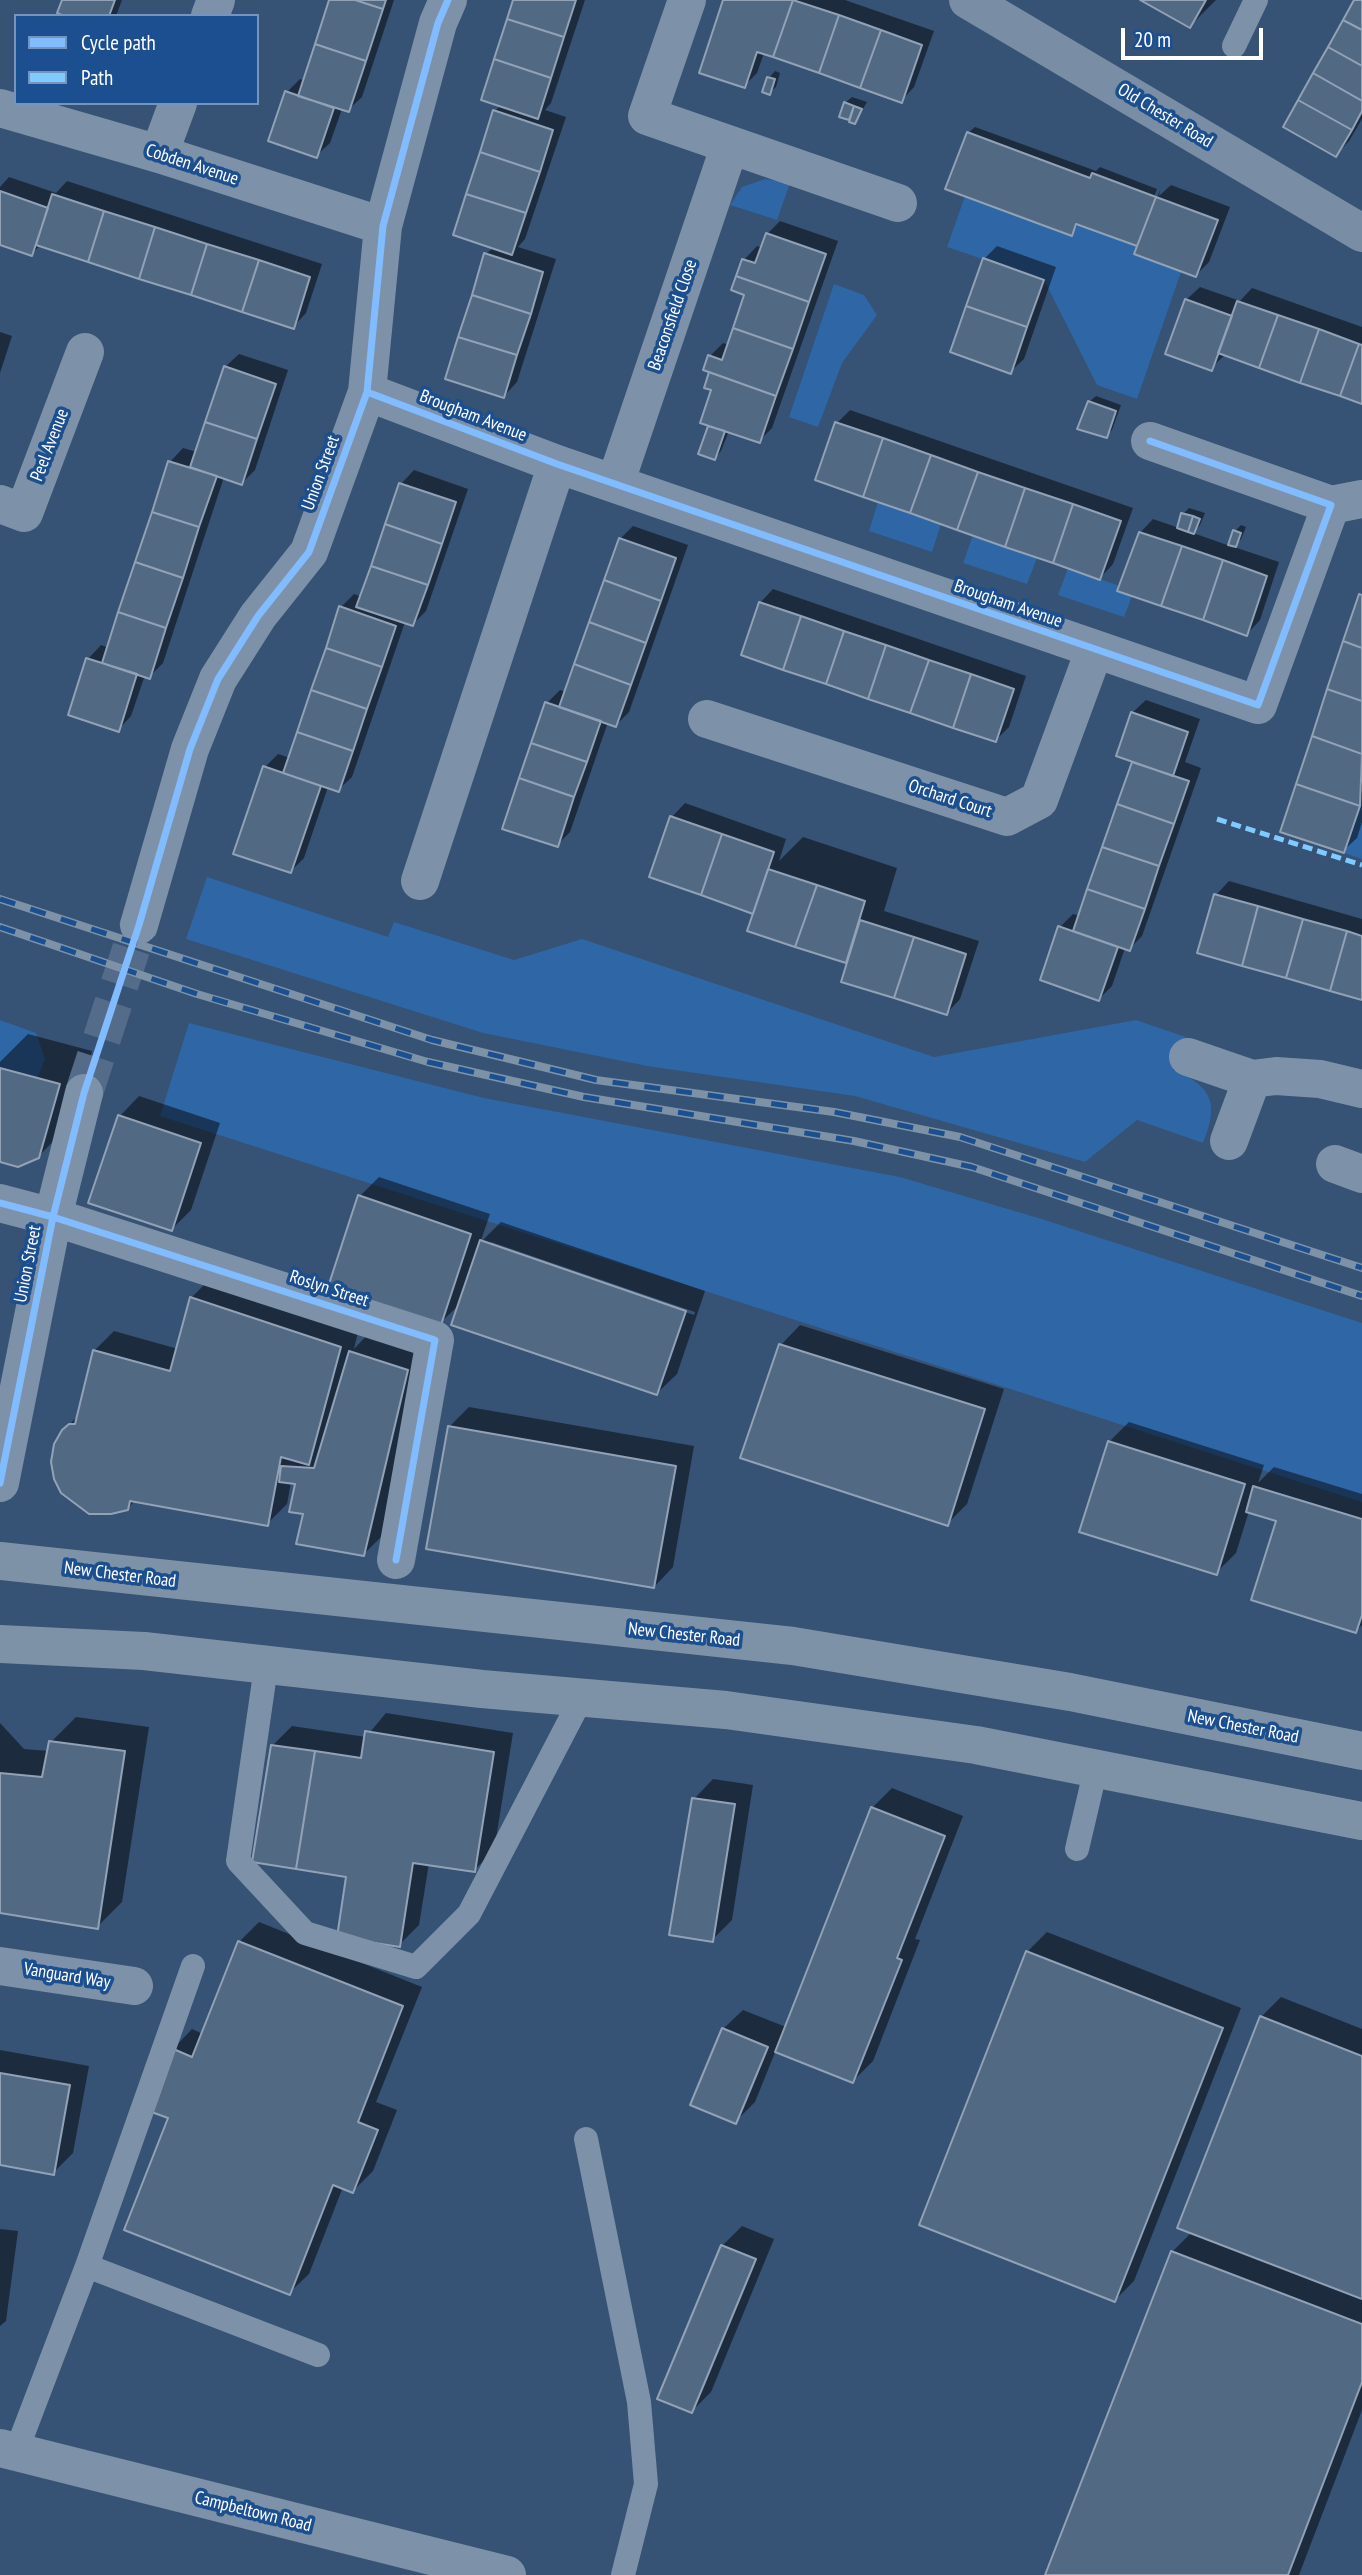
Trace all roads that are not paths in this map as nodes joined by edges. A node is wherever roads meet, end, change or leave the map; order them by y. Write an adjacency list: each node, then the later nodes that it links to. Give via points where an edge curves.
1 (448, 0): 11 (street, Union Street)
2 (687, 0): 8 (street, via 647,116)
3 (1256, 0): 5 (lane)
4 (982, 4): 12 (main road, Old Chester Road)
5 (1234, 46)
6 (177, 105): 9 (street)
7 (0, 108): 9 (street, Cobden Avenue)
8 (730, 145): 10 (street); 17 (street, Beaconsfield Close)
9 (159, 154): 11 (street, Cobden Avenue)
10 (898, 203)
11 (383, 226): 14 (street, Union Street)
12 (1362, 233)
13 (85, 352): 19 (street, Peel Avenue, via 24,513)
14 (367, 392): 16 (street, Brougham Avenue); 23 (street, Union Street, via 309,552 258,616 218,679 190,750)
15 (1150, 441): 18 (street, Brougham Avenue)
16 (557, 464): 17 (street, Brougham Avenue); 22 (street)
17 (615, 484): 20 (street, Brougham Avenue)
18 (1346, 502): 20 (street, Brougham Avenue, via 1258,705)
19 (0, 504)
20 (1094, 651): 21 (street, Orchard Court, via 1039,800 1007,817)
21 (708, 719)
22 (420, 881)
23 (139, 925)
24 (1188, 1057): 25 (street)
25 (1252, 1079): 26 (street, via 1320,1079); 28 (street)
26 (1362, 1089)
27 (84, 1093): 30 (street, Union Street)
28 (1229, 1142)
29 (0, 1203): 30 (street, Roslyn Street)
30 (53, 1217): 31 (street, Union Street); 32 (street, Roslyn Street, via 435,1340)
31 (0, 1483)
32 (396, 1560)
33 (0, 1561): 37 (highway, New Chester Road, via 793,1646 1070,1692)
34 (0, 1644): 35 (highway, via 144,1651)
35 (266, 1667): 36 (highway); 36 (lane, via 238,1861 305,1933 416,1967 469,1914)
36 (582, 1698): 40 (highway, via 726,1710 976,1745)
37 (1287, 1736): 38 (lane); 39 (highway, New Chester Road)
38 (1362, 1738)
39 (1362, 1751)
40 (1096, 1768): 41 (highway); 42 (lane)
41 (1362, 1821)
42 (1077, 1849)
43 (193, 1965): 47 (lane)
44 (0, 1966): 45 (street, Vanguard Way)
45 (134, 1986)
46 (586, 2138): 51 (lane, via 639,2402 646,2484)
47 (88, 2266): 48 (lane); 49 (lane)
48 (318, 2355)
49 (8, 2450): 50 (street, Campbeltown Road)
50 (507, 2575)
51 (623, 2575)

